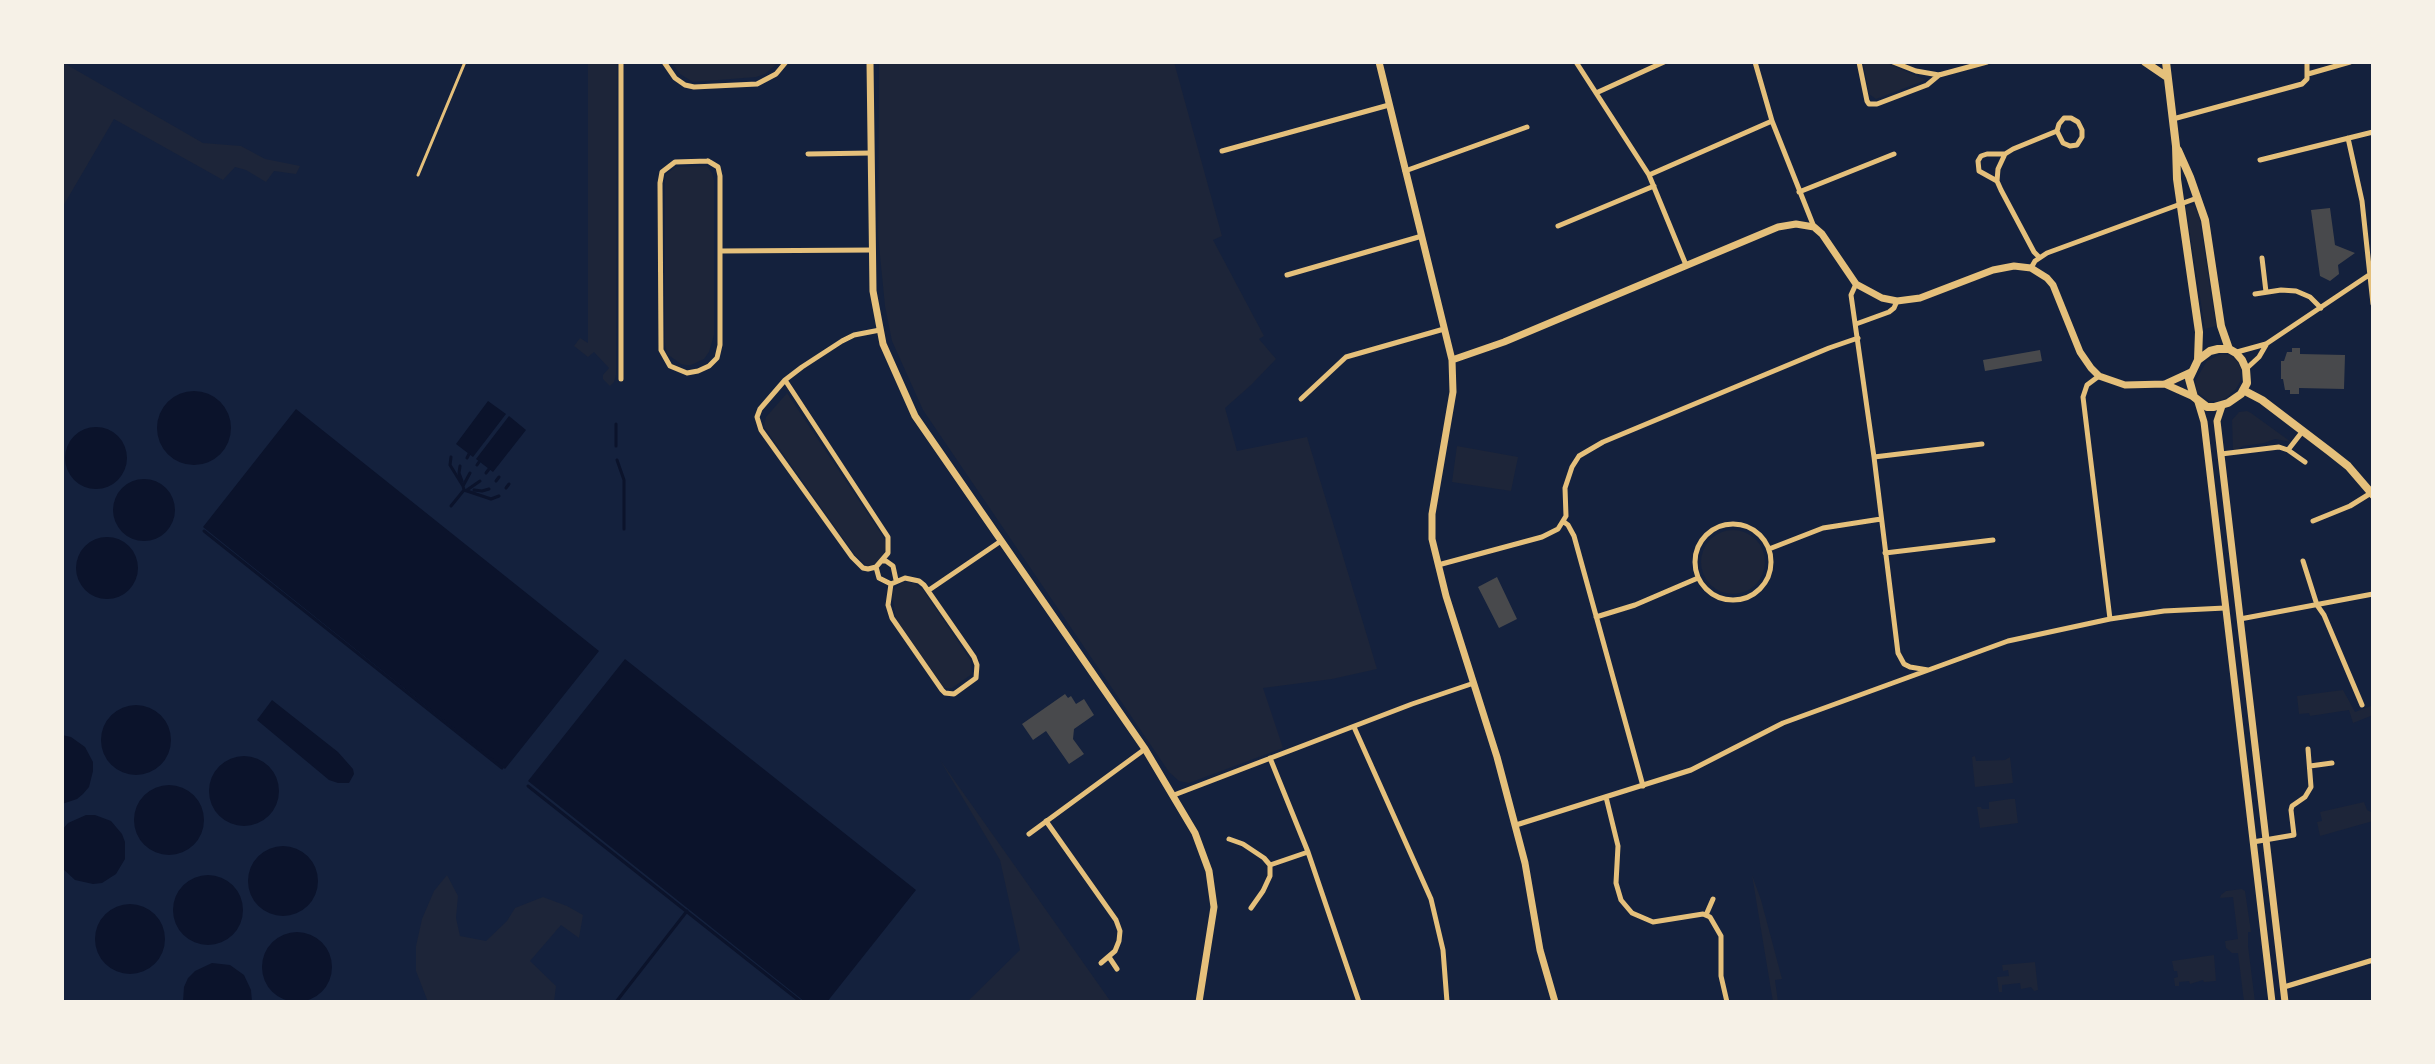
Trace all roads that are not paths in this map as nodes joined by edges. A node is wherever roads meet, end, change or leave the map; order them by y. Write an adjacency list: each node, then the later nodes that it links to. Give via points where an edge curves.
1 (465, 62): 36 (lane)
2 (621, 62): 71 (street)
3 (664, 62): 4 (street, via 675,78 694,87 757,84)
4 (786, 62)
5 (870, 62): 30 (street)
6 (1379, 62): 21 (street)
7 (1576, 62): 20 (street)
8 (1664, 62): 20 (street)
9 (1755, 62): 23 (street)
10 (1859, 62): 18 (street, via 1869,104 1927,85)
11 (1893, 62): 18 (street)
12 (1987, 62): 18 (street)
13 (2145, 62): 19 (main road)
14 (2166, 62): 19 (main road)
15 (2307, 62): 17 (street)
16 (2350, 62): 17 (street)
17 (2308, 74): 22 (street, via 2298,86)
18 (1939, 75)
19 (2167, 77): 22 (main road)
20 (1596, 93): 37 (street)
21 (1389, 105): 29 (street); 35 (street)
22 (2172, 119): 28 (main road)
23 (1772, 121): 37 (street); 40 (street)
24 (1527, 127): 35 (street)
25 (2057, 131): 25 (street, via 2061,121 2071,118 2082,137 2070,146); 33 (street)
26 (2373, 132): 27 (street)
27 (2348, 138): 34 (street); 52 (street)
28 (2176, 146): 41 (main road); 42 (main road)
29 (1222, 151)
30 (871, 153): 31 (street); 46 (street)
31 (808, 154)
32 (1894, 154): 40 (street)
33 (2005, 154): 38 (street); 38 (street, via 1987,154 1978,161 1979,171)
34 (2260, 160)
35 (1405, 171): 45 (street)
36 (418, 175)
37 (1649, 175): 39 (street)
38 (1997, 181): 48 (street)
39 (1654, 186): 43 (street); 50 (street)
40 (1799, 192): 44 (street)
41 (2198, 197): 42 (street); 65 (main road, via 2221,326)
42 (2181, 204): 48 (street); 67 (main road, via 2199,332)
43 (1558, 226)
44 (1814, 227): 50 (street, via 1778,227); 54 (street)
45 (1422, 236): 53 (street); 61 (street)
46 (872, 250): 47 (street); 62 (street)
47 (721, 251): 47 (street, via 717,358 698,371 677,370 661,350 660,183 667,166 708,161 718,167)
48 (2039, 257): 51 (street)
49 (2262, 258): 55 (street)
50 (1686, 265): 66 (street)
51 (2031, 268): 57 (street, via 1993,270 1920,298); 70 (street, via 2053,285 2080,352)
52 (2371, 274): 58 (street); 59 (street)
53 (1287, 275)
54 (1856, 284): 57 (street); 60 (street, via 1851,295)
55 (2266, 292): 56 (street); 59 (street, via 2305,293)
56 (2255, 294)
57 (1897, 301): 60 (street, via 1889,312)
58 (2373, 304)
59 (2321, 308): 64 (street)
60 (1856, 324): 63 (street)
61 (1444, 329): 66 (street); 75 (street, via 1346,357)
62 (880, 330): 72 (street, via 842,341); 88 (street, via 915,416)
63 (1856, 339): 82 (street); 87 (street, via 1590,449 1579,456 1567,478)
64 (2266, 344): 65 (street); 68 (street)
65 (2232, 351): 67 (main road, via 2210,351); 68 (main road)
66 (1452, 360): 94 (street, via 1453,392 1431,526)
67 (2198, 360): 69 (main road)
68 (2246, 369): 74 (main road)
69 (2191, 372): 73 (street); 76 (main road, via 2189,385)
70 (2099, 376): 73 (street, via 2125,385); 106 (street, via 2087,385 2083,397)
71 (621, 379)
72 (785, 380): 92 (street, via 888,537); 95 (street, via 760,409 757,423 852,557 863,568)
73 (2165, 384): 76 (street)
74 (2243, 390): 77 (main road); 78 (main road)
75 (1301, 399)
76 (2196, 399): 77 (main road, via 2207,407); 103 (street, via 2204,422)
77 (2222, 406): 81 (street, via 2217,421)
78 (2302, 432): 80 (street); 84 (main road, via 2348,466)
79 (1982, 444): 82 (street)
80 (2288, 450): 81 (street); 83 (street)
81 (2221, 454): 104 (street)
82 (1874, 457): 85 (street)
83 (2305, 462)
84 (2372, 494): 86 (street)
85 (1881, 519): 90 (street, via 1823,528); 91 (street)
86 (2313, 521)
87 (1564, 522): 94 (street, via 1550,534); 105 (street, via 1574,536)
88 (1002, 540): 100 (street); 113 (street)
89 (1993, 540): 91 (street)
90 (1769, 549): 98 (street, via 1769,575 1753,594 1741,599 1716,596); 98 (street, via 1756,531 1724,524 1699,545)
91 (1885, 553): 109 (street, via 1898,653 1904,664)
92 (882, 561): 95 (street); 99 (street, via 893,566)
93 (2303, 561): 96 (street)
94 (1438, 565): 110 (street)
95 (876, 567): 99 (street, via 879,578)
96 (2306, 570): 97 (street); 102 (street)
97 (2295, 572)
98 (1698, 578): 105 (street)
99 (893, 582): 100 (street, via 912,578); 100 (street, via 888,605 892,618 942,690 954,694 974,681 977,665)
100 (929, 590)
101 (2373, 594): 102 (street)
102 (2317, 605): 104 (street); 111 (street)
103 (2226, 609): 104 (street); 106 (street); 108 (street)
104 (2238, 614): 107 (street)
105 (1596, 617): 118 (street)
106 (2110, 619): 109 (street, via 2008,641)
107 (2240, 630): 108 (street); 125 (street)
108 (2229, 632): 126 (street)
109 (1929, 670): 118 (street, via 1790,720 1699,767)
110 (1474, 683): 112 (street); 122 (street)
111 (2362, 705)
112 (1354, 727): 115 (street); 140 (street, via 1431,899 1443,950)
113 (1145, 749): 119 (street); 121 (street)
114 (2308, 749): 117 (street)
115 (1270, 758): 119 (street); 127 (street)
116 (2332, 763): 117 (street)
117 (2310, 766): 125 (street, via 2311,787 2291,810 2294,835)
118 (1643, 786): 120 (street)
119 (1174, 795): 138 (street, via 1203,851 1213,890)
120 (1606, 797): 122 (street); 131 (street, via 1618,846 1617,891 1625,907 1653,922)
121 (1046, 821): 123 (street); 132 (street, via 1116,920 1119,941)
122 (1516, 825): 141 (street)
123 (1029, 834)
124 (1229, 839): 128 (street)
125 (2265, 841): 126 (street); 136 (street)
126 (2253, 842): 137 (street)
127 (1308, 852): 128 (street); 139 (street)
128 (1270, 865): 130 (street, via 1270,876)
129 (1713, 899): 131 (street)
130 (1251, 908)
131 (1706, 915): 142 (street, via 1721,936)
132 (1109, 957): 134 (street); 135 (street)
133 (2373, 960): 136 (street)
134 (1101, 963)
135 (1117, 969)
136 (2283, 988): 137 (street); 144 (street)
137 (2271, 990): 143 (street)
138 (1199, 1002)
139 (1359, 1002)
140 (1447, 1002)
141 (1555, 1002)
142 (1727, 1002)
143 (2272, 1002)
144 (2285, 1002)

